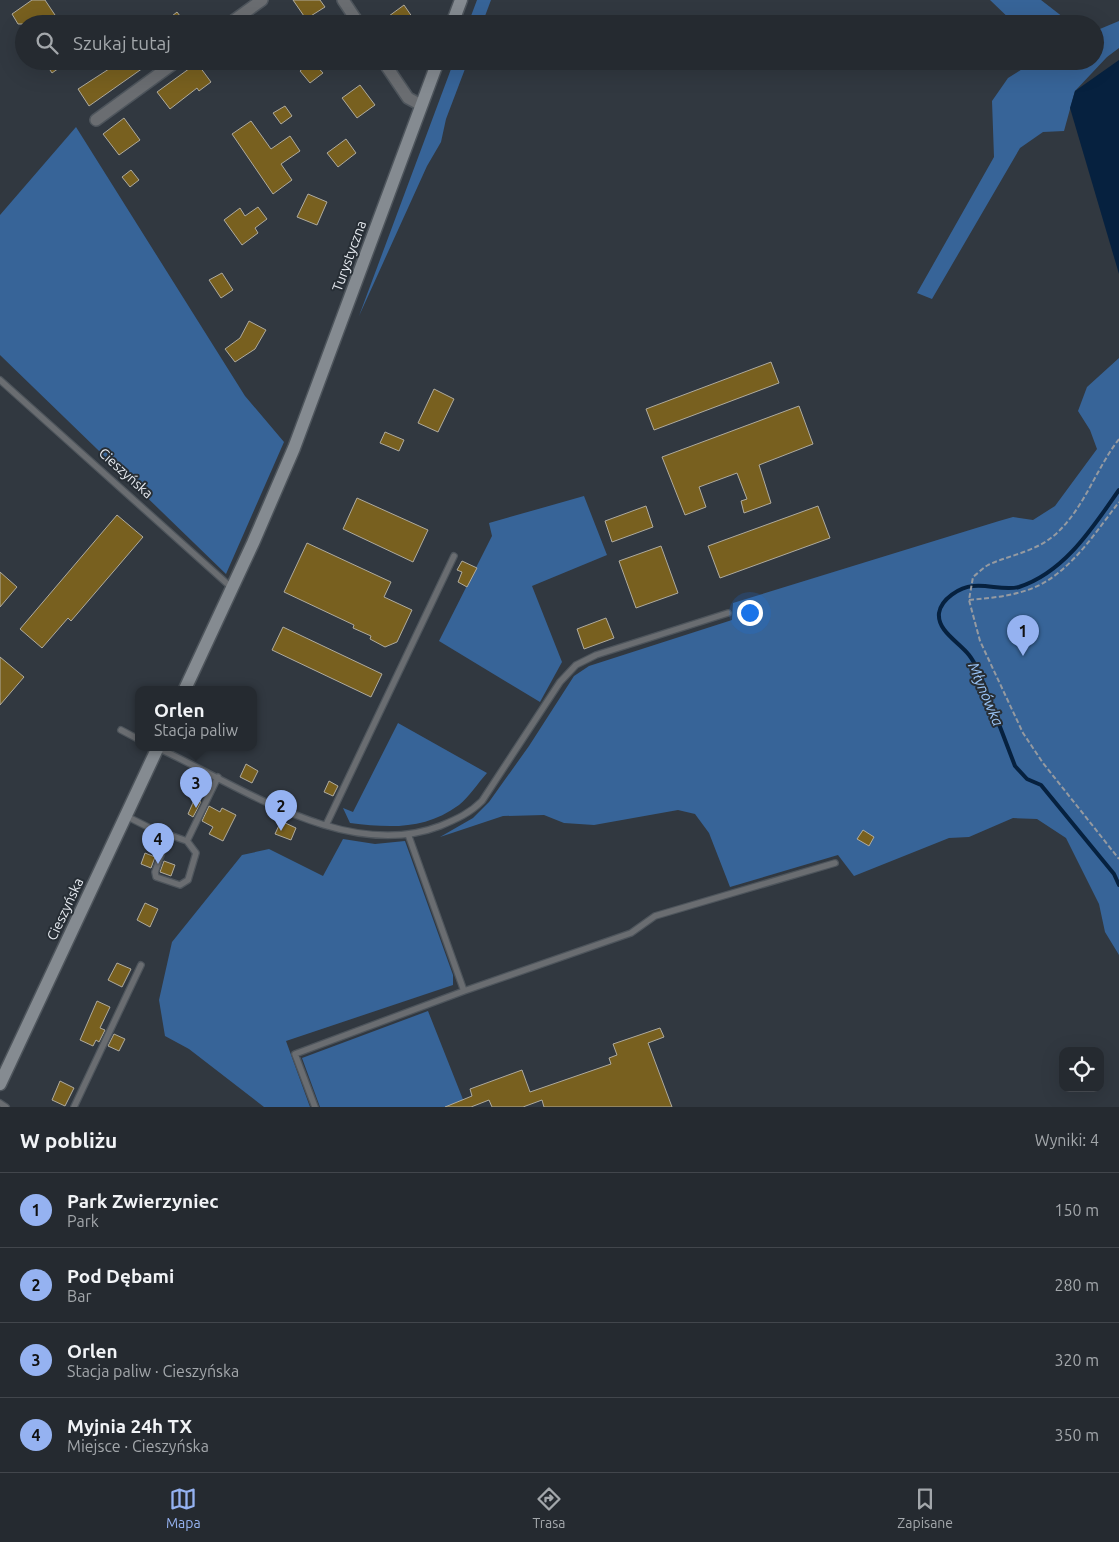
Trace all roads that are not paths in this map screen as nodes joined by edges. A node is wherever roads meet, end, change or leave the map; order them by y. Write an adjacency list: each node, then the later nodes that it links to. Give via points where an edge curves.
1 (262, 0): 4 (street)
2 (343, 0): 5 (street)
3 (461, 0): 6 (main road)
4 (241, 15)
5 (353, 15)
6 (455, 15)
7 (165, 70): 11 (street)
8 (389, 70): 10 (street, via 408,98)
9 (435, 70): 10 (main road, Turystyczna)
10 (421, 105): 14 (main road, Turystyczna, via 288,461)
11 (96, 120)
12 (0, 380): 14 (lane, Cieszyńska)
13 (454, 556): 23 (lane)
14 (232, 588): 16 (main road)
15 (728, 612): 24 (lane, via 596,655 576,665 560,682 482,801 466,814 430,830)
16 (186, 686)
17 (121, 730): 18 (lane)
18 (135, 737)
19 (155, 751): 22 (main road, Cieszyńska)
20 (165, 751): 21 (lane)
21 (218, 777): 23 (lane, via 284,811); 26 (lane)
22 (126, 816): 25 (lane); 30 (main road, Cieszyńska)
23 (326, 825): 24 (lane, via 373,835)
24 (408, 834): 29 (lane)
25 (168, 835): 26 (lane); 26 (lane, via 156,877 180,885 188,880 196,853)
26 (187, 841)
27 (835, 864): 29 (lane, via 656,916 631,933)
28 (141, 965): 33 (lane)
29 (464, 991): 34 (lane, via 295,1054)
30 (1, 1078)
31 (0, 1103): 32 (lane)
32 (6, 1107)
33 (74, 1107)
34 (315, 1107)

